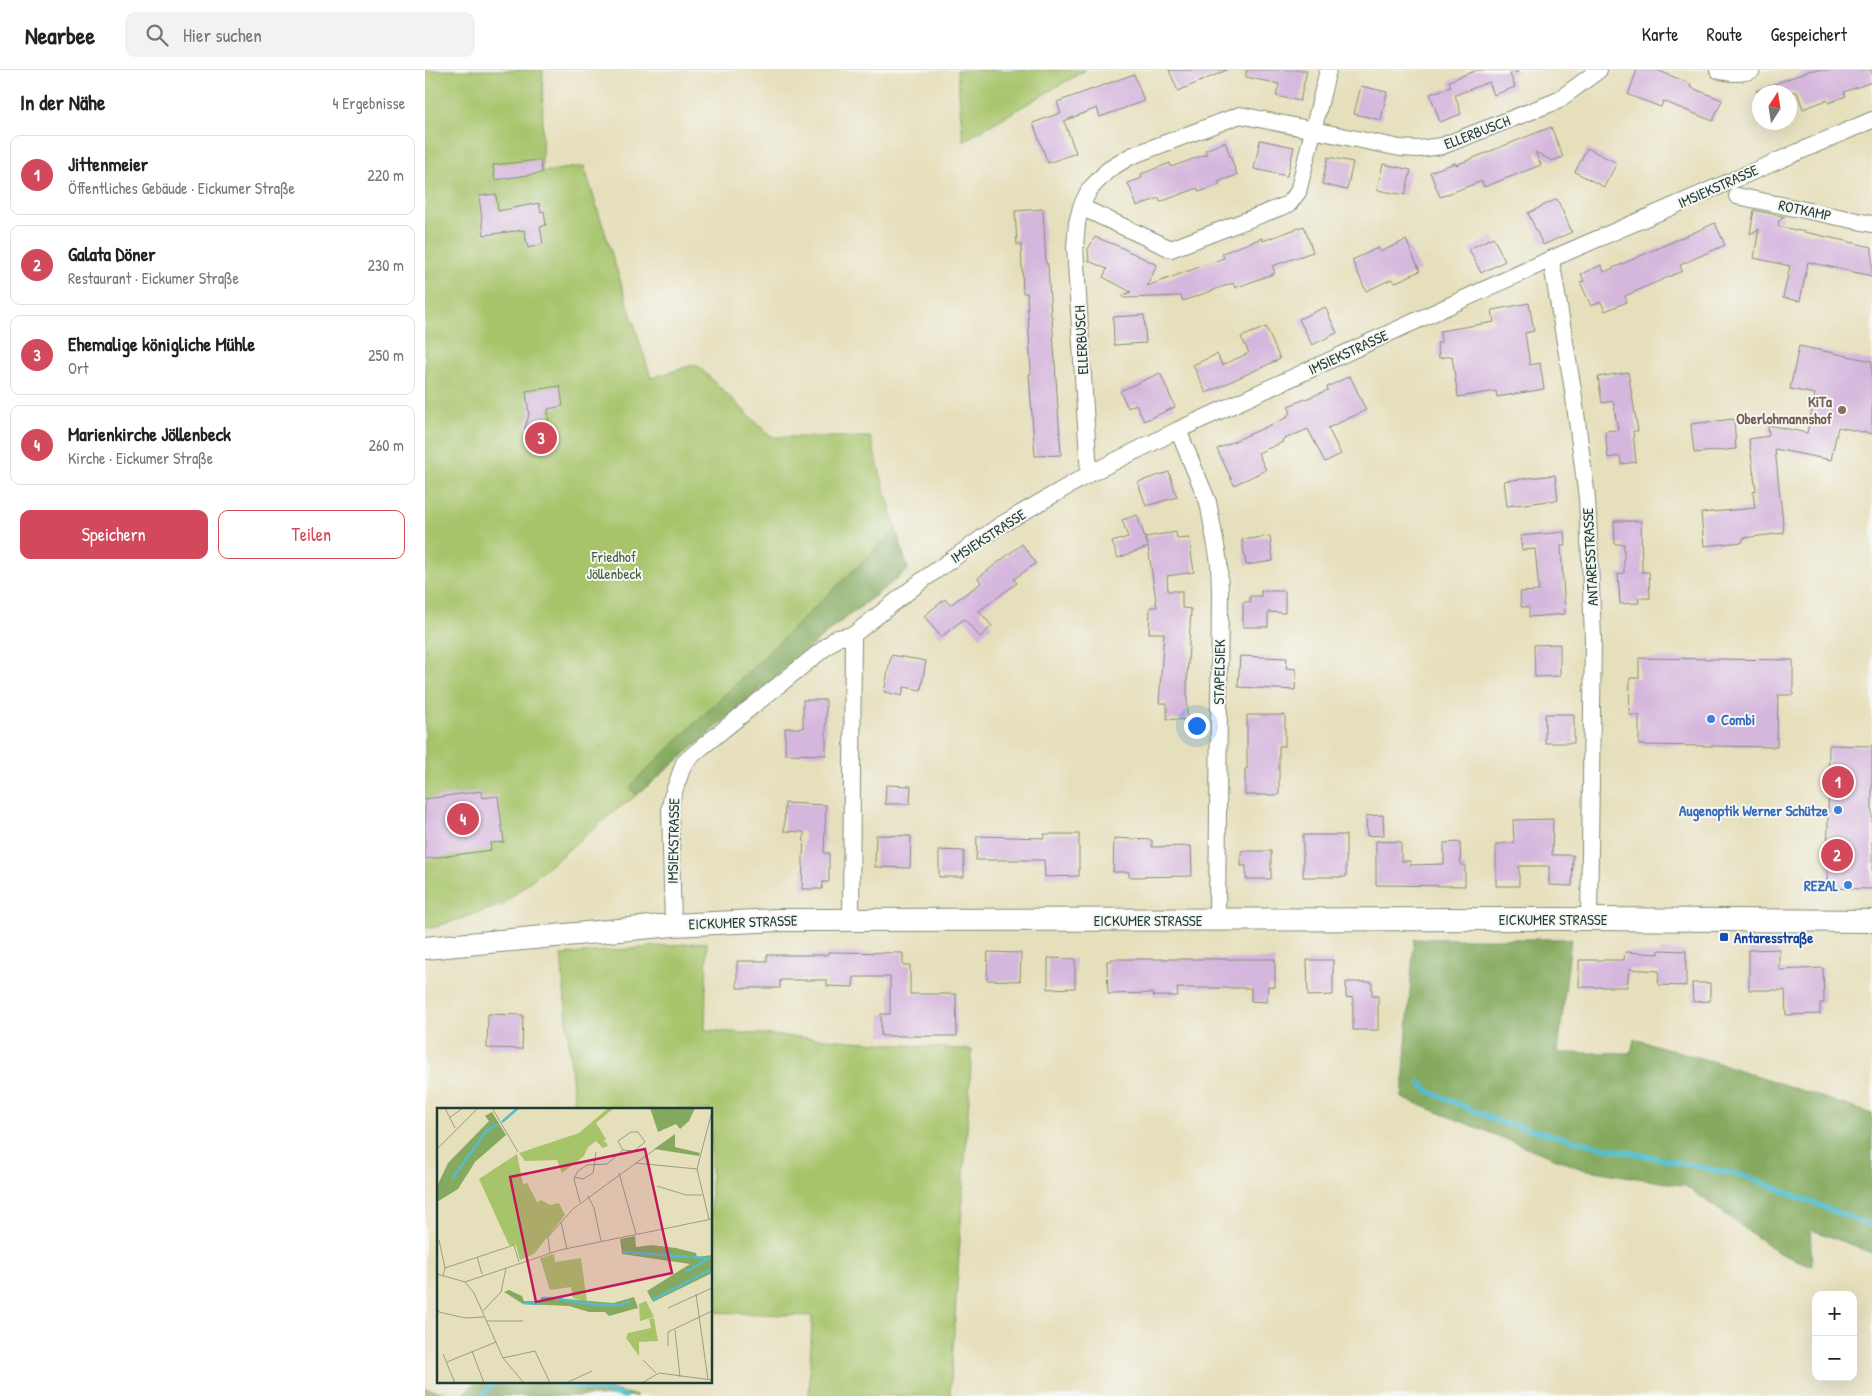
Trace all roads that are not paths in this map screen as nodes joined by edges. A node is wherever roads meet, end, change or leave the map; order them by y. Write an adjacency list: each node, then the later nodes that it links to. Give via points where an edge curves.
1 (1328, 70): 6 (street)
2 (1599, 70): 6 (street, ELLERBUSCH, via 1557,101 1442,146 1400,148)
3 (1718, 70): 4 (street)
4 (1752, 70)
5 (1872, 120): 10 (street, IMSIEKSTRASSE)
6 (1314, 130): 8 (street, ELLERBUSCH, via 1240,115 1131,156 1108,170 1089,190); 8 (street, via 1298,192 1289,204 1171,249)
7 (1737, 196): 9 (street, ROTKAMP)
8 (1081, 207): 12 (street, ELLERBUSCH, via 1075,247)
9 (1872, 224)
10 (1551, 259): 11 (street, IMSIEKSTRASSE); 14 (street, ANTARESSTRASSE, via 1587,498 1593,638)
11 (1178, 430): 12 (street, IMSIEKSTRASSE); 16 (street, STAPELSIEK, via 1207,502 1219,562)
12 (1089, 474): 13 (street, IMSIEKSTRASSE, via 999,526)
13 (853, 635): 15 (street); 18 (street, IMSIEKSTRASSE, via 837,638 684,763 671,808)
14 (1589, 919): 16 (main road, EICKUMER STRASSE); 17 (main road, EICKUMER STRASSE)
15 (851, 920): 16 (main road, EICKUMER STRASSE); 18 (main road, EICKUMER STRASSE)
16 (1217, 920)
17 (1872, 921)
18 (673, 925): 19 (main road, EICKUMER STRASSE)
19 (425, 948)

